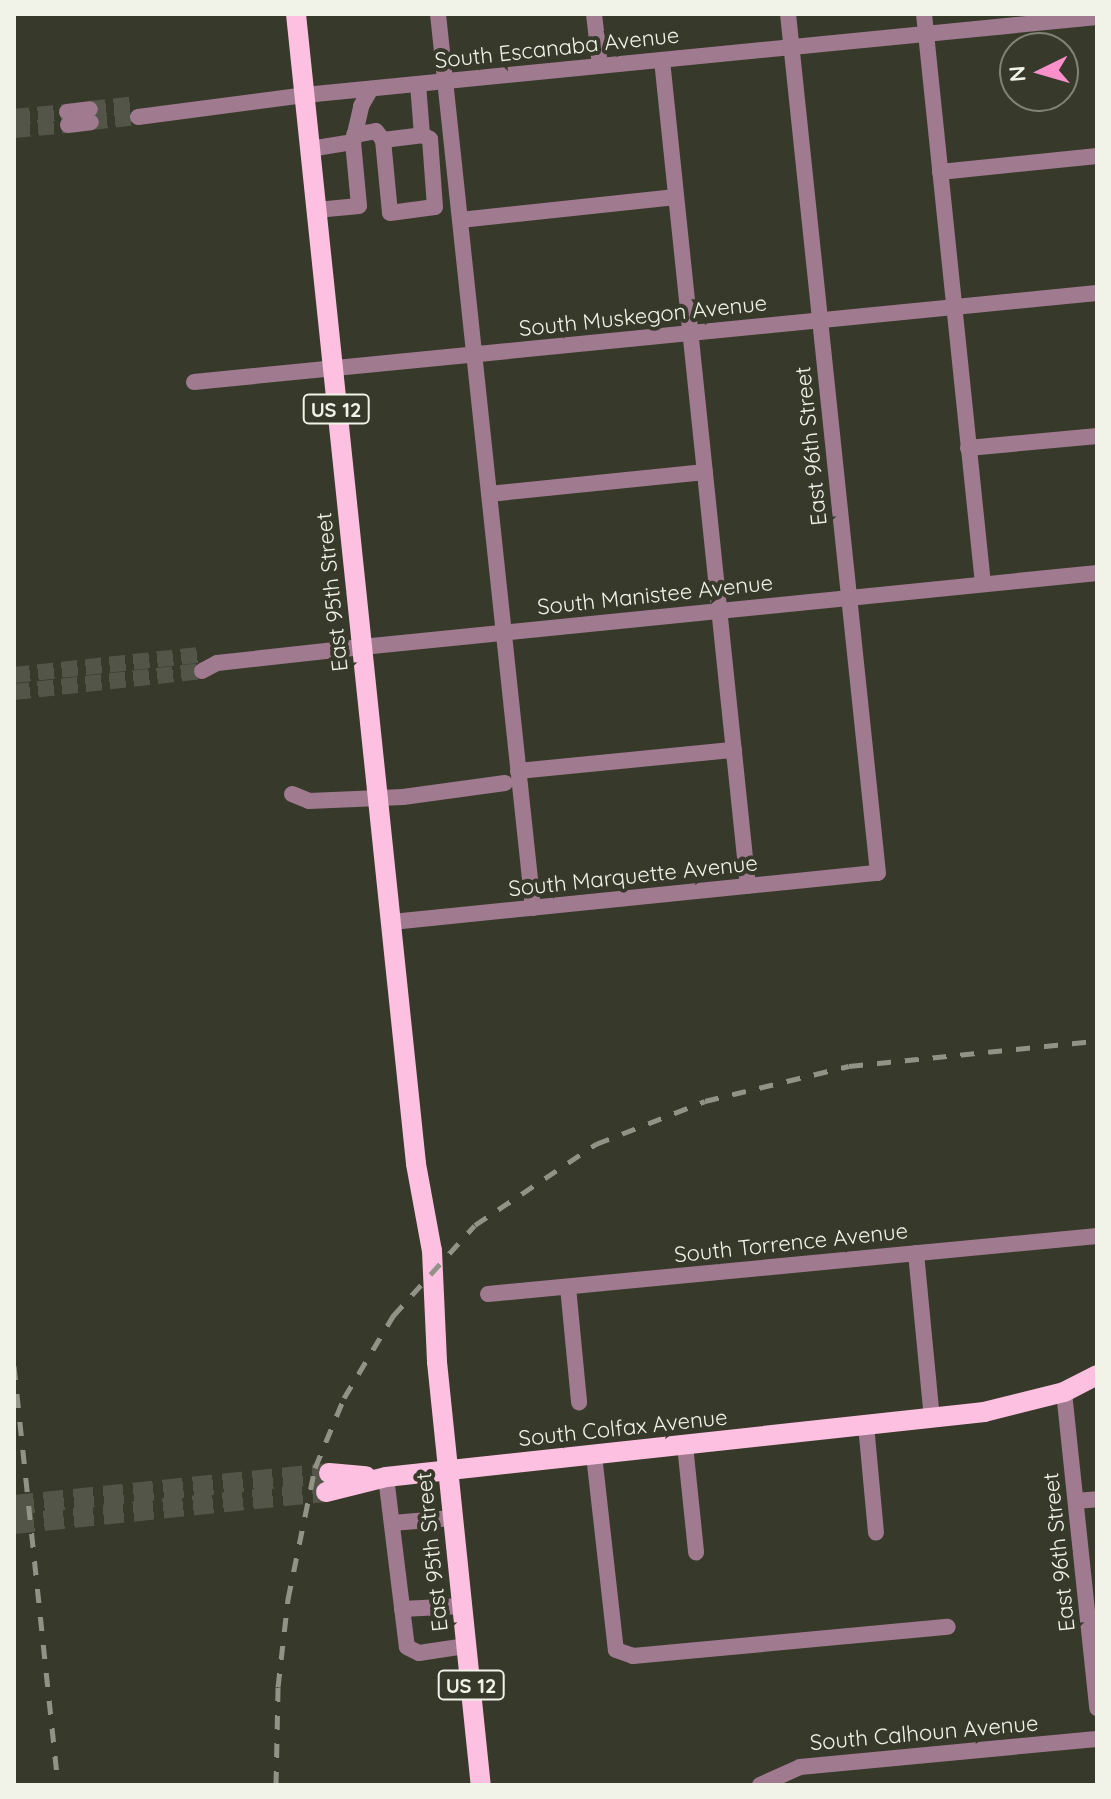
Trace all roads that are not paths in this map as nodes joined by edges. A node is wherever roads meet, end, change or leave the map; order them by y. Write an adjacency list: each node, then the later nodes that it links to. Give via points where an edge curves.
1 (296, 14): 14 (main road, East 95th Street / US 12)
2 (438, 14): 11 (street)
3 (594, 14): 10 (street)
4 (788, 14): 8 (street, East 96th Street)
5 (924, 14): 7 (street)
6 (1097, 17): 7 (street, South Escanaba Avenue)
7 (926, 34): 8 (street, South Escanaba Avenue); 23 (street)
8 (792, 47): 9 (street, South Escanaba Avenue); 29 (street, East 96th Street)
9 (662, 60): 10 (street, South Escanaba Avenue); 24 (street)
10 (600, 66): 11 (street, South Escanaba Avenue)
11 (445, 82): 12 (street, South Escanaba Avenue); 26 (street)
12 (418, 84): 13 (street, South Escanaba Avenue); 18 (street)
13 (371, 89): 14 (street, South Escanaba Avenue); 19 (street)
14 (305, 95): 15 (street, South Escanaba Avenue); 21 (main road, East 95th Street / US 12)
15 (138, 111)
16 (91, 116): 17 (street)
17 (68, 118)
18 (422, 135): 20 (street); 20 (street, via 430,139 435,207 390,213)
19 (353, 139): 20 (street, via 376,131); 21 (street); 25 (street, via 359,206)
20 (383, 140)
21 (310, 149): 25 (main road, East 95th Street / US 12)
22 (1097, 156): 23 (street)
23 (940, 172): 28 (street)
24 (676, 197): 26 (street); 30 (street)
25 (316, 210): 32 (main road, East 95th Street / US 12)
26 (460, 220): 31 (street)
27 (1097, 293): 28 (street, South Muskegon Avenue)
28 (954, 307): 29 (street, South Muskegon Avenue); 35 (street)
29 (821, 320): 30 (street, South Muskegon Avenue); 40 (street, East 96th Street)
30 (690, 333): 31 (street, South Muskegon Avenue); 36 (street)
31 (474, 355): 32 (street, South Muskegon Avenue); 37 (street)
32 (332, 369): 33 (street, South Muskegon Avenue); 43 (main road, East 95th Street / US 12)
33 (194, 382)
34 (1097, 436): 35 (street)
35 (968, 448): 39 (street)
36 (705, 472): 37 (street); 41 (street)
37 (489, 494): 42 (street)
38 (1097, 573): 39 (street, South Manistee Avenue)
39 (983, 584): 40 (street, South Manistee Avenue)
40 (849, 597): 41 (street, South Manistee Avenue); 50 (street, East 96th Street)
41 (719, 611): 42 (street, South Manistee Avenue); 45 (street)
42 (504, 633): 43 (street, South Manistee Avenue); 46 (street)
43 (362, 647): 44 (street, South Manistee Avenue); 49 (main road, East 95th Street / US 12)
44 (200, 663)
45 (734, 750): 46 (street); 51 (street)
46 (518, 771): 52 (street)
47 (505, 783): 49 (street)
48 (292, 794): 49 (street, via 309,801)
49 (378, 795): 53 (main road, East 95th Street / US 12)
50 (878, 873): 51 (street, South Marquette Avenue)
51 (748, 886): 52 (street, South Marquette Avenue)
52 (533, 908): 53 (street, South Marquette Avenue)
53 (392, 922): 65 (main road, East 95th Street / US 12, via 416,1164 422,1292 437,1362)
54 (1097, 1236): 55 (street, South Torrence Avenue)
55 (916, 1253): 56 (street, South Torrence Avenue); 61 (street)
56 (568, 1287): 57 (street, South Torrence Avenue); 60 (street)
57 (488, 1294)
58 (1097, 1375): 59 (main road, South Colfax Avenue)
59 (1064, 1392): 61 (main road, South Colfax Avenue, via 984,1412); 69 (street, East 96th Street)
60 (579, 1402)
61 (932, 1418): 62 (main road, South Colfax Avenue)
62 (866, 1425): 63 (main road, South Colfax Avenue); 72 (street)
63 (685, 1445): 64 (main road, South Colfax Avenue); 73 (street)
64 (594, 1455): 65 (main road, South Colfax Avenue); 76 (street, via 616,1650 633,1656)
65 (448, 1471): 66 (main road, South Colfax Avenue); 70 (main road, East 95th Street / US 12)
66 (386, 1477): 67 (main road, South Colfax Avenue); 71 (street)
67 (328, 1482)
68 (1097, 1499): 69 (street)
69 (1076, 1501): 78 (street, East 96th Street)
70 (453, 1518): 71 (street); 74 (main road, East 95th Street / US 12)
71 (392, 1523): 75 (street)
72 (876, 1533)
73 (696, 1552)
74 (462, 1606): 75 (street); 77 (main road, East 95th Street / US 12)
75 (402, 1609): 77 (street, via 407,1647 419,1653)
76 (948, 1627)
77 (466, 1646): 80 (main road, East 95th Street / US 12)
78 (1097, 1708)
79 (1097, 1739): 81 (street, South Calhoun Avenue, via 800,1767)
80 (481, 1785)
81 (760, 1785)

